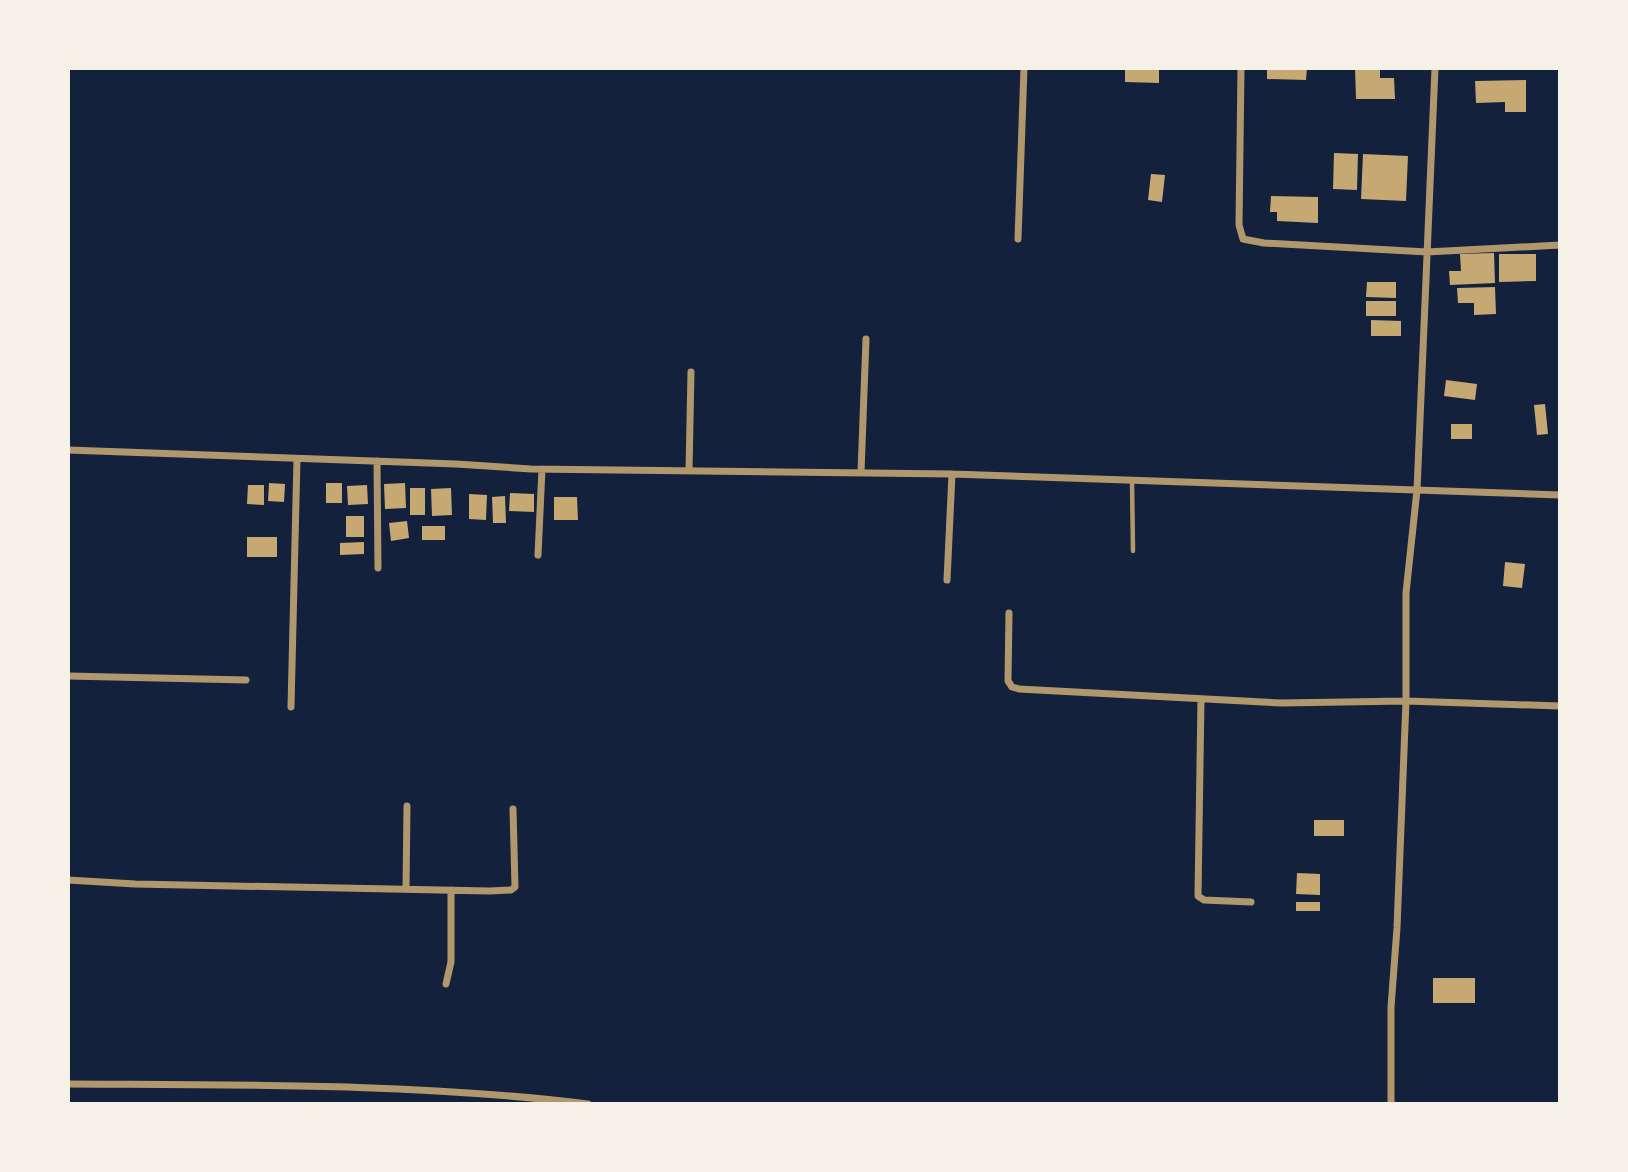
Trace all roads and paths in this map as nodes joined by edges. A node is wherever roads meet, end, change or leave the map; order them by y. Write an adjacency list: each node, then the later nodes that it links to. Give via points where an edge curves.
1 (1024, 68): 4 (street)
2 (1241, 68): 6 (street, via 1239,225 1243,239)
3 (1435, 68): 6 (street)
4 (1018, 239)
5 (1560, 245): 6 (street)
6 (1427, 252): 17 (street)
7 (866, 339): 14 (street)
8 (691, 372): 13 (street)
9 (68, 450): 10 (street)
10 (297, 459): 11 (street); 29 (street)
11 (377, 461): 12 (street); 21 (street)
12 (542, 470): 13 (street); 20 (street)
13 (689, 471): 14 (street)
14 (861, 472): 15 (street)
15 (952, 474): 16 (street); 22 (street)
16 (1132, 480): 17 (street); 19 (lane)
17 (1418, 490): 18 (street); 27 (street, via 1406,593)
18 (1560, 495)
19 (1133, 551)
20 (538, 555)
21 (378, 568)
22 (947, 580)
23 (1009, 613): 26 (street, via 1008,681 1012,687)
24 (68, 676): 25 (street)
25 (247, 680)
26 (1201, 699): 27 (street); 35 (street, via 1198,896)
27 (1405, 701): 28 (street); 39 (street)
28 (1560, 706)
29 (291, 707)
30 (407, 806): 33 (street)
31 (513, 809): 34 (street, via 515,887)
32 (68, 880): 33 (street)
33 (405, 889): 34 (street)
34 (451, 890): 36 (street, via 451,962)
35 (1251, 901)
36 (446, 984)
37 (68, 1084): 38 (street, via 361,1086)
38 (588, 1104)
39 (1391, 1104)

